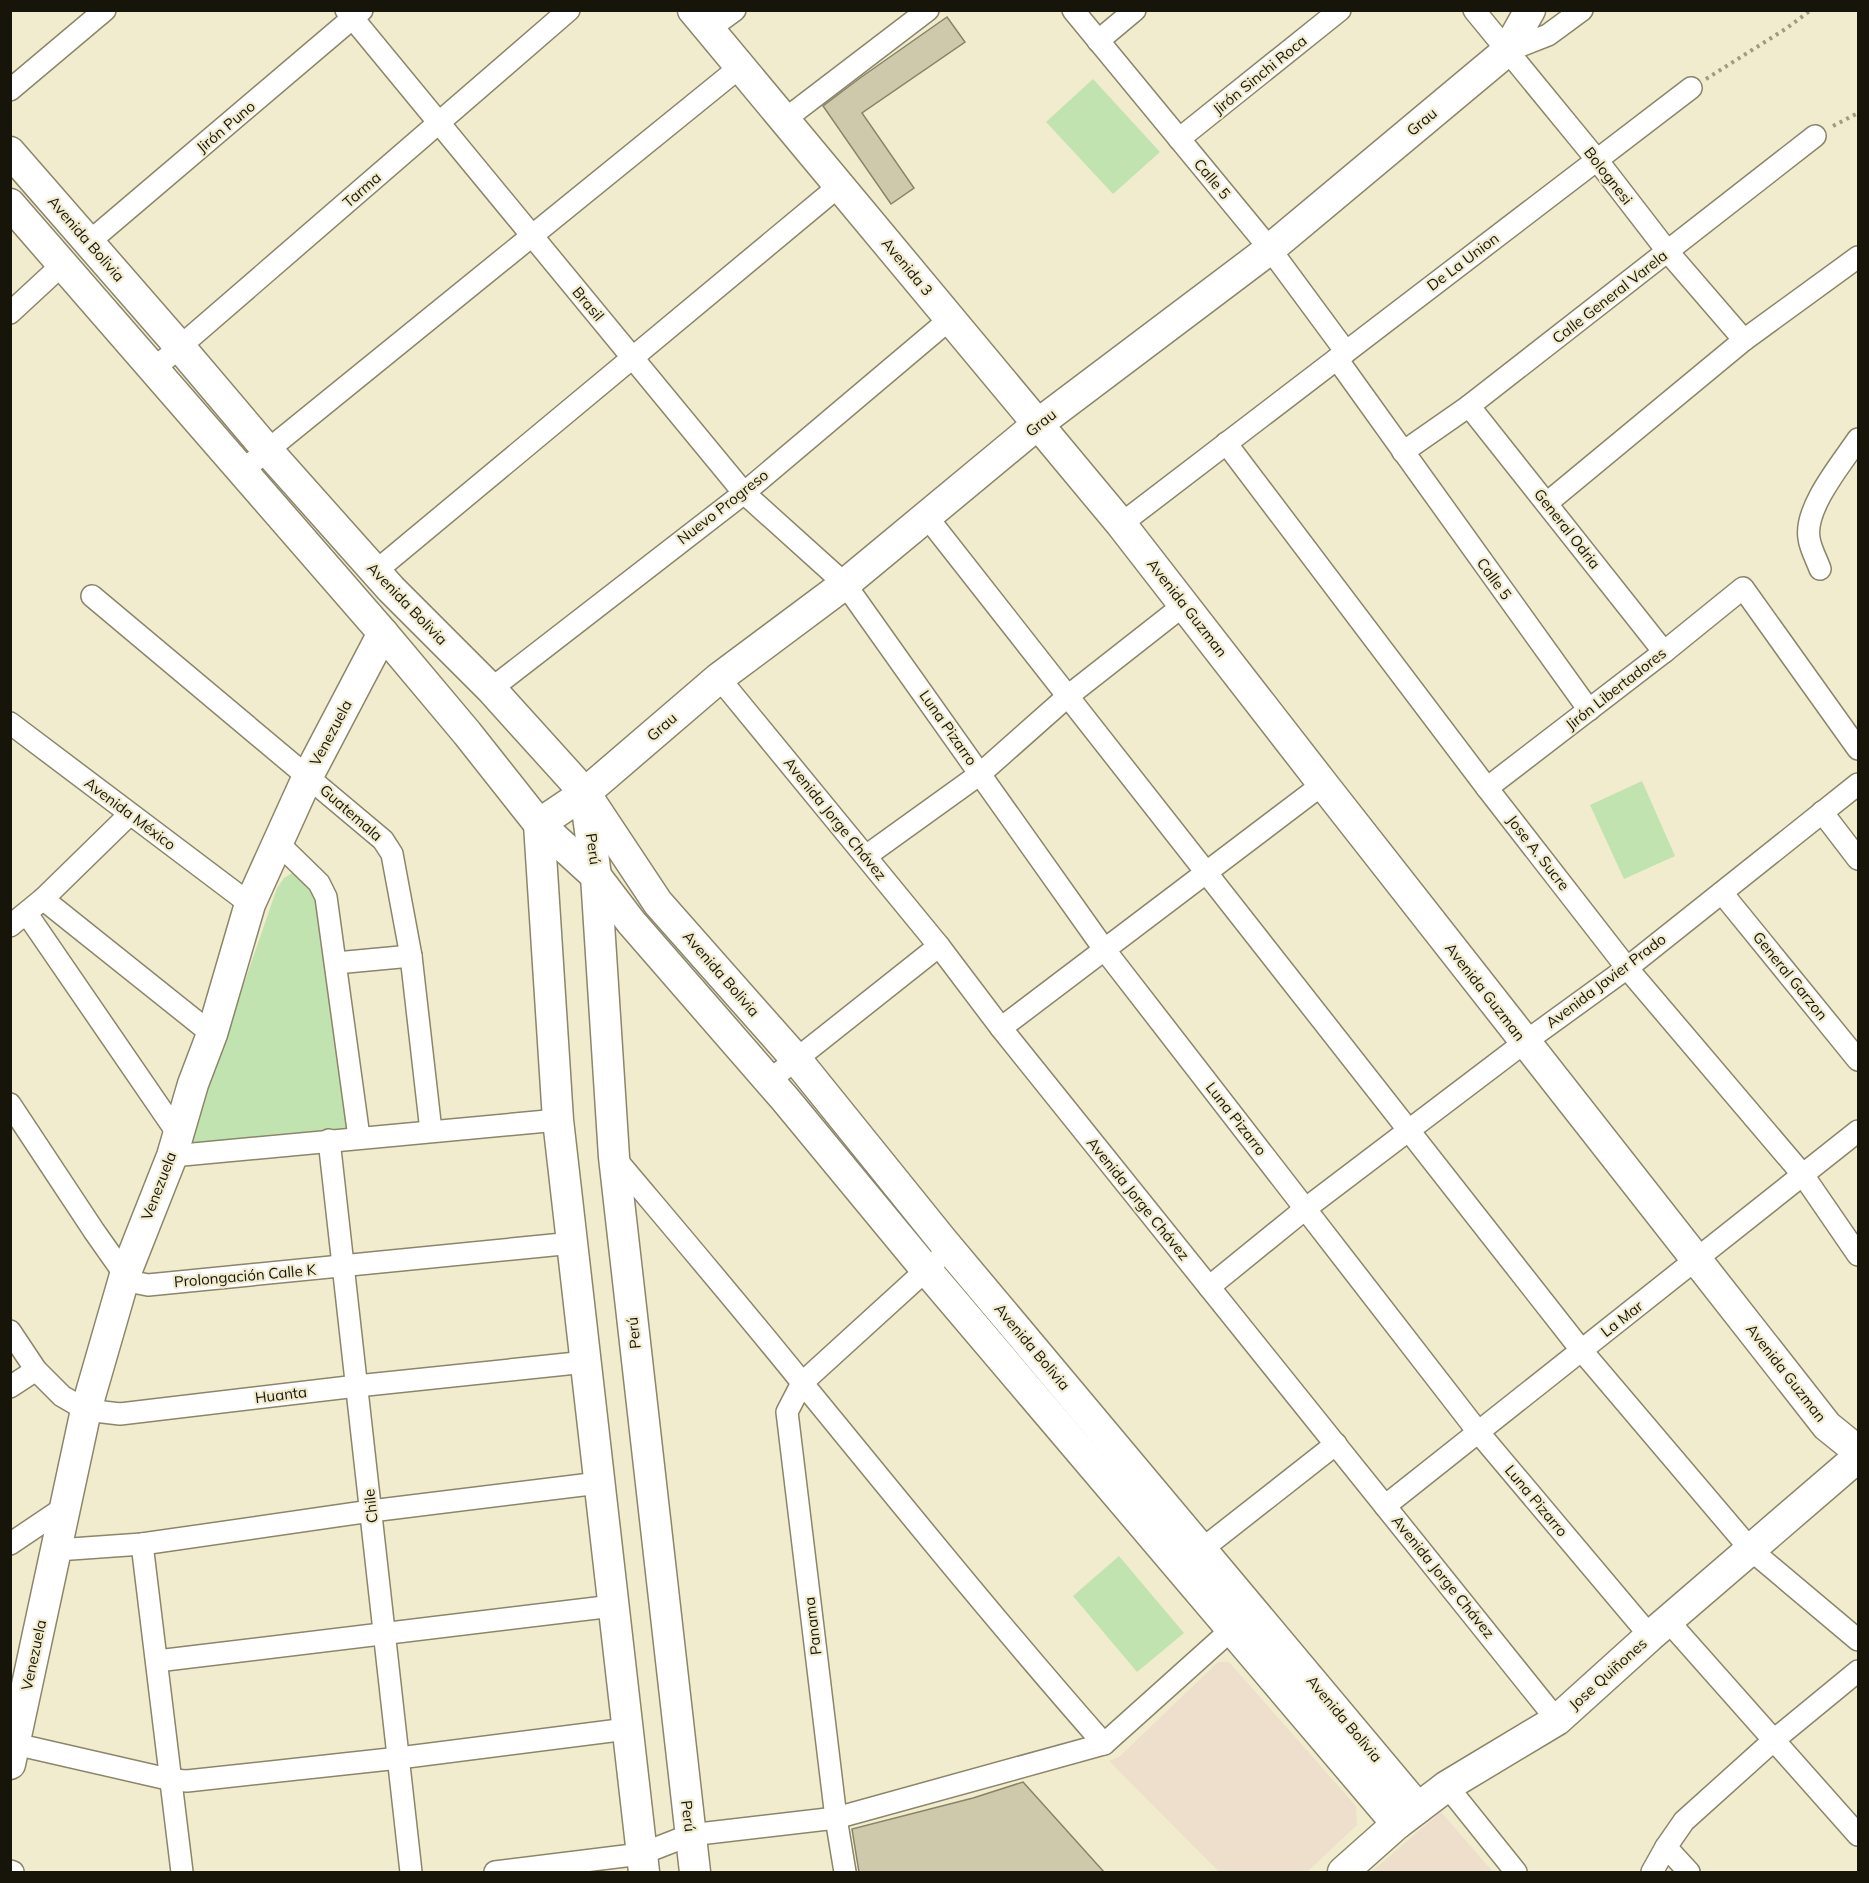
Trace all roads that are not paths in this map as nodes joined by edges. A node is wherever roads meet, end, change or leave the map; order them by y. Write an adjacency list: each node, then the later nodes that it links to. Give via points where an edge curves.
1 (105, 10): 17 (street)
2 (569, 10): 19 (street, Tarma)
3 (735, 10): 12 (street)
4 (1073, 10): 13 (street, Calle 5)
5 (1136, 10): 13 (street)
6 (1340, 10): 21 (street, Jirón Sinchi Roca)
7 (1474, 10): 14 (street, Bolognesi)
8 (1530, 10): 14 (street, Grau)
9 (1582, 10): 14 (street, via 1548,35)
10 (927, 11): 18 (street)
11 (354, 13): 19 (street, Brasil); 27 (street, Jirón Puno)
12 (701, 20): 15 (street, Avenida 3)
13 (1098, 41): 21 (street, Calle 5)
14 (1507, 51): 23 (street, Bolognesi); 28 (street, Grau)
15 (740, 68): 18 (street, Avenida 3); 26 (street)
16 (1691, 88): 23 (street, De La Union)
17 (10, 90)
18 (784, 120): 24 (street, Avenida 3)
19 (439, 123): 26 (street, Brasil); 35 (street, Tarma)
20 (1815, 136): 29 (street, Calle General Varela)
21 (1179, 139): 28 (street, Calle 5)
22 (10, 152): 27 (street, Avenida Bolivia)
23 (1597, 160): 29 (street, Bolognesi); 36 (street, De La Union)
24 (839, 186): 33 (street, Avenida 3); 37 (street)
25 (10, 204): 31 (street, Avenida Bolivia)
26 (532, 235): 37 (street, Brasil); 43 (street)
27 (89, 242): 35 (street, Avenida Bolivia)
28 (1270, 249): 36 (street, Calle 5); 40 (street, Grau)
29 (1668, 252): 34 (street, Bolognesi); 39 (street, Calle General Varela)
30 (1858, 257): 34 (street)
31 (63, 264): 32 (street); 38 (street, Avenida Bolivia)
32 (10, 313)
33 (950, 319): 40 (street, Avenida 3); 46 (street, Nuevo Progreso)
34 (1744, 340): 47 (street)
35 (180, 347): 38 (street, Tarma); 43 (street, Avenida Bolivia)
36 (1341, 355): 42 (street, De La Union); 44 (street, Calle 5)
37 (633, 358): 46 (street, Brasil); 51 (street)
38 (154, 369): 45 (street, Avenida Bolivia)
39 (1469, 406): 44 (street, Calle General Varela); 47 (street, General Odria)
40 (1038, 424): 48 (street, Grau); 49 (street, Avenida 3)
41 (1858, 439): 50 (street, via 1825,486 1812,515 1808,538)
42 (1226, 443): 49 (street, De La Union); 67 (street, Jose A. Sucre)
43 (268, 451): 45 (street); 51 (street, Avenida Bolivia)
44 (1402, 452): 60 (street, Calle 5)
45 (243, 471): 55 (street, Avenida Bolivia)
46 (744, 493): 52 (street, Brasil); 58 (street, Nuevo Progreso)
47 (1547, 503): 56 (street, General Odria)
48 (927, 517): 52 (street, Grau); 59 (street)
49 (1121, 524): 54 (street, Avenida Guzman)
50 (1820, 569)
51 (376, 572): 58 (street, Avenida Bolivia)
52 (845, 584): 57 (street, Grau); 63 (street, Luna Pizarro)
53 (92, 596): 64 (street, Guatemala)
54 (1184, 605): 59 (street); 65 (street, Avenida Guzman)
55 (383, 633): 64 (street, Venezuela); 71 (street, Avenida Bolivia)
56 (1664, 652): 60 (street, Jirón Libertadores); 62 (street, Jirón Libertadores, via 1743,588)
57 (719, 678): 68 (street, Grau); 73 (street, Avenida Jorge Chávez)
58 (491, 689): 68 (street, Avenida Bolivia)
59 (1068, 696): 63 (street); 75 (street)
60 (1589, 710): 67 (street, Jirón Libertadores)
61 (10, 723): 70 (street, Avenida México)
62 (1858, 748)
63 (980, 774): 73 (street); 82 (street, Luna Pizarro)
64 (308, 776): 72 (street, Venezuela); 83 (street, Guatemala, via 383,840 392,854)
65 (1323, 784): 75 (street); 88 (street, Avenida Guzman)
66 (1858, 784): 69 (street, Avenida Javier Prado)
67 (1487, 788): 85 (street, Jose A. Sucre)
68 (585, 793): 71 (street, Grau); 76 (street, Perú); 89 (street, Avenida Bolivia, via 658,903)
69 (1822, 812): 74 (street); 77 (street, Avenida Javier Prado)
70 (130, 814): 78 (street); 79 (street, Avenida México)
71 (539, 824): 76 (street, Avenida Bolivia); 93 (street)
72 (279, 844): 79 (street, Venezuela); 84 (street, via 323,889)
73 (866, 856): 81 (street, Avenida Jorge Chávez)
74 (1858, 860)
75 (1207, 872): 82 (street); 94 (street)
76 (596, 876): 91 (street, Avenida Bolivia, via 631,922); 100 (street, Perú)
77 (1722, 892): 85 (street, Avenida Javier Prado); 90 (street, General Garzon)
78 (43, 899): 80 (street); 87 (street)
79 (250, 904): 87 (street, Venezuela)
80 (19, 920): 99 (street)
81 (939, 946): 86 (street, Avenida Jorge Chávez); 89 (street)
82 (1104, 950): 86 (street); 102 (street, Luna Pizarro)
83 (411, 956): 84 (street); 95 (street, Guatemala)
84 (336, 963): 97 (street)
85 (1627, 968): 88 (street, Avenida Javier Prado); 101 (street, Jose A. Sucre)
86 (1001, 1028): 110 (street, Avenida Jorge Chávez)
87 (212, 1034): 99 (street, Venezuela)
88 (1525, 1041): 94 (street, Avenida Javier Prado); 106 (street, Avenida Guzman)
89 (796, 1059): 91 (street); 104 (street, Avenida Bolivia)
90 (1858, 1060)
91 (770, 1080): 108 (street, Avenida Bolivia)
92 (10, 1104): 109 (street)
93 (558, 1120): 95 (street); 103 (street)
94 (1409, 1130): 102 (street, Avenida Javier Prado); 112 (street)
95 (431, 1131): 97 (street)
96 (1858, 1131): 101 (street, La Mar)
97 (359, 1137): 98 (street)
98 (329, 1140): 99 (street); 107 (street, Chile)
99 (175, 1145): 109 (street, Venezuela)
100 (614, 1158): 115 (street); 150 (street, Perú)
101 (1803, 1175): 105 (street, Jose A. Sucre); 106 (street, La Mar)
102 (1305, 1209): 110 (street, Avenida Javier Prado); 119 (street, Luna Pizarro)
103 (573, 1243): 107 (street, Prolongación Calle K); 113 (street)
104 (950, 1249): 108 (street); 129 (street, Avenida Bolivia)
105 (1858, 1255)
106 (1696, 1260): 112 (street, La Mar); 121 (street, Avenida Guzman, via 1827,1426)
107 (344, 1267): 109 (street, Prolongación Calle K, via 148,1285); 116 (street, Chile)
108 (926, 1270): 115 (street); 132 (street, Avenida Bolivia)
109 (125, 1275): 118 (street, Venezuela)
110 (1209, 1287): 120 (street, Avenida Jorge Chávez)
111 (10, 1331): 114 (street, Huanta)
112 (1582, 1351): 119 (street, La Mar); 131 (street)
113 (586, 1362): 116 (street, Huanta); 123 (street)
114 (36, 1370): 117 (street); 118 (street, Huanta, via 62,1396)
115 (802, 1383): 143 (street, via 940,1553); 149 (street, Panama, via 787,1412)
116 (357, 1386): 118 (street, Huanta, via 120,1414); 126 (street, Chile)
117 (10, 1387)
118 (86, 1410): 125 (street, Venezuela)
119 (1479, 1433): 124 (street, La Mar); 134 (street, Luna Pizarro)
120 (1336, 1444): 124 (street, Avenida Jorge Chávez); 129 (street)
121 (1858, 1451)
122 (1858, 1457): 131 (street, Jose Quiñones)
123 (599, 1483): 126 (street); 133 (street)
124 (1385, 1506): 140 (street, Avenida Jorge Chávez)
125 (65, 1507): 127 (street); 130 (street, Venezuela)
126 (371, 1511): 128 (street); 136 (street, Chile)
127 (10, 1544)
128 (142, 1544): 130 (street); 138 (street)
129 (1202, 1549): 132 (street); 148 (street, Avenida Bolivia)
130 (57, 1550): 144 (street, Venezuela)
131 (1751, 1550): 134 (street, Jose Quiñones); 137 (street)
132 (1178, 1567): 135 (street, Avenida Bolivia)
133 (613, 1606): 136 (street); 141 (street)
134 (1659, 1629): 140 (street, Jose Quiñones); 142 (street, Luna Pizarro)
135 (1231, 1630): 143 (street); 148 (street, Avenida Bolivia)
136 (385, 1634): 138 (street); 145 (street, Chile)
137 (1858, 1640)
138 (157, 1661): 146 (street)
139 (1858, 1671): 142 (street)
140 (1557, 1720): 147 (street, Jose Quiñones)
141 (627, 1729): 145 (street); 153 (street)
142 (1774, 1740): 151 (street, Luna Pizarro); 152 (street, via 1684,1821)
143 (1104, 1744): 149 (street)
144 (13, 1754): 146 (street)
145 (399, 1758): 146 (street); 155 (street, Chile)
146 (172, 1780): 154 (street)
147 (1447, 1786): 148 (street, Jose Quiñones); 160 (street)
148 (1408, 1816): 159 (street, Jose Quiñones)
149 (836, 1818): 150 (street); 158 (street, Panama)
150 (690, 1835): 153 (street); 157 (street, Perú)
151 (1858, 1835)
152 (1666, 1847): 161 (street); 162 (street)
153 (642, 1863): 156 (street)
154 (182, 1872)
155 (411, 1872)
156 (495, 1872)
157 (695, 1872)
158 (845, 1872)
159 (1343, 1872)
160 (1516, 1872)
161 (1652, 1872)
162 (1689, 1872)

